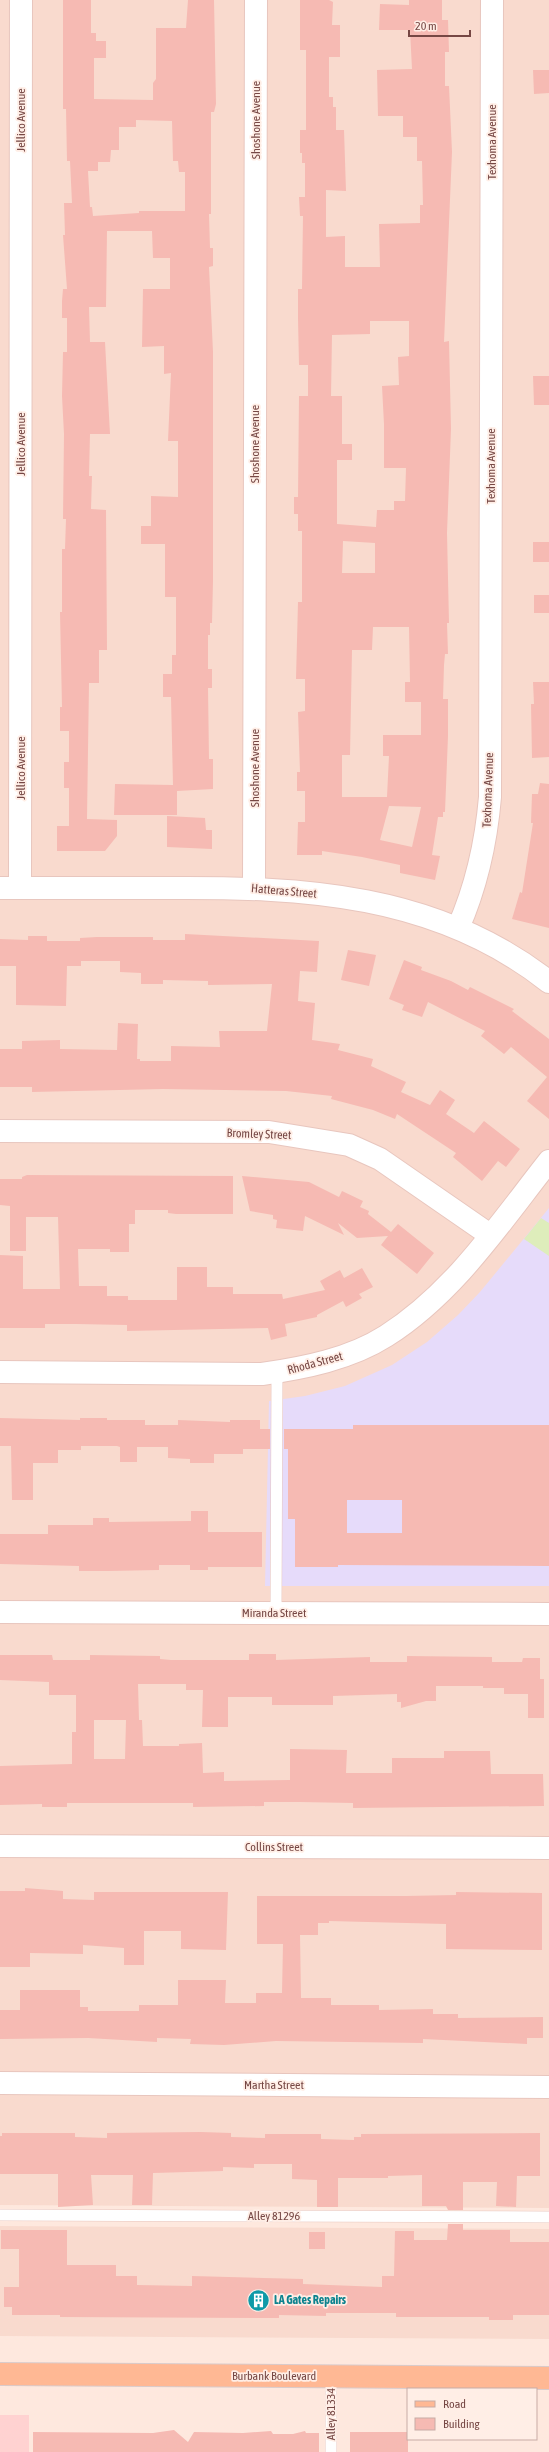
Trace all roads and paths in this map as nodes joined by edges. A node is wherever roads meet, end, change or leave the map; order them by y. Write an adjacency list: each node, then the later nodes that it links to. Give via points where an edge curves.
1 (21, 0): 5 (street, Jellico Avenue)
2 (256, 0): 4 (street, Shoshone Avenue)
3 (492, 0): 6 (street, Texhoma Avenue, via 490,797 482,859 469,903)
4 (254, 887): 5 (street, Hatteras Street); 6 (street, Hatteras Street, via 370,901 413,912)
5 (10, 888)
6 (458, 928): 7 (street, Hatteras Street)
7 (549, 982)
8 (0, 1131): 10 (street, Bromley Street, via 269,1132 349,1145 380,1159)
9 (549, 1161): 10 (street, Rhoda Street)
10 (490, 1236): 12 (street, Rhoda Street, via 465,1267 426,1306 385,1337 342,1357)
11 (0, 1372): 12 (street, Rhoda Street)
12 (277, 1372): 14 (lane)
13 (0, 1612): 14 (street, Miranda Street)
14 (276, 1613): 15 (street, Miranda Street)
15 (549, 1614)
16 (0, 1846): 17 (street, Collins Street)
17 (549, 1848)
18 (0, 2083): 19 (street, Martha Street)
19 (549, 2087)
20 (0, 2215): 21 (lane, Alley 81296)
21 (549, 2218)
22 (0, 2374): 23 (main road, Burbank Boulevard)
23 (331, 2377): 24 (main road, Burbank Boulevard); 25 (lane, Alley 81334)
24 (549, 2378)
25 (331, 2452)

